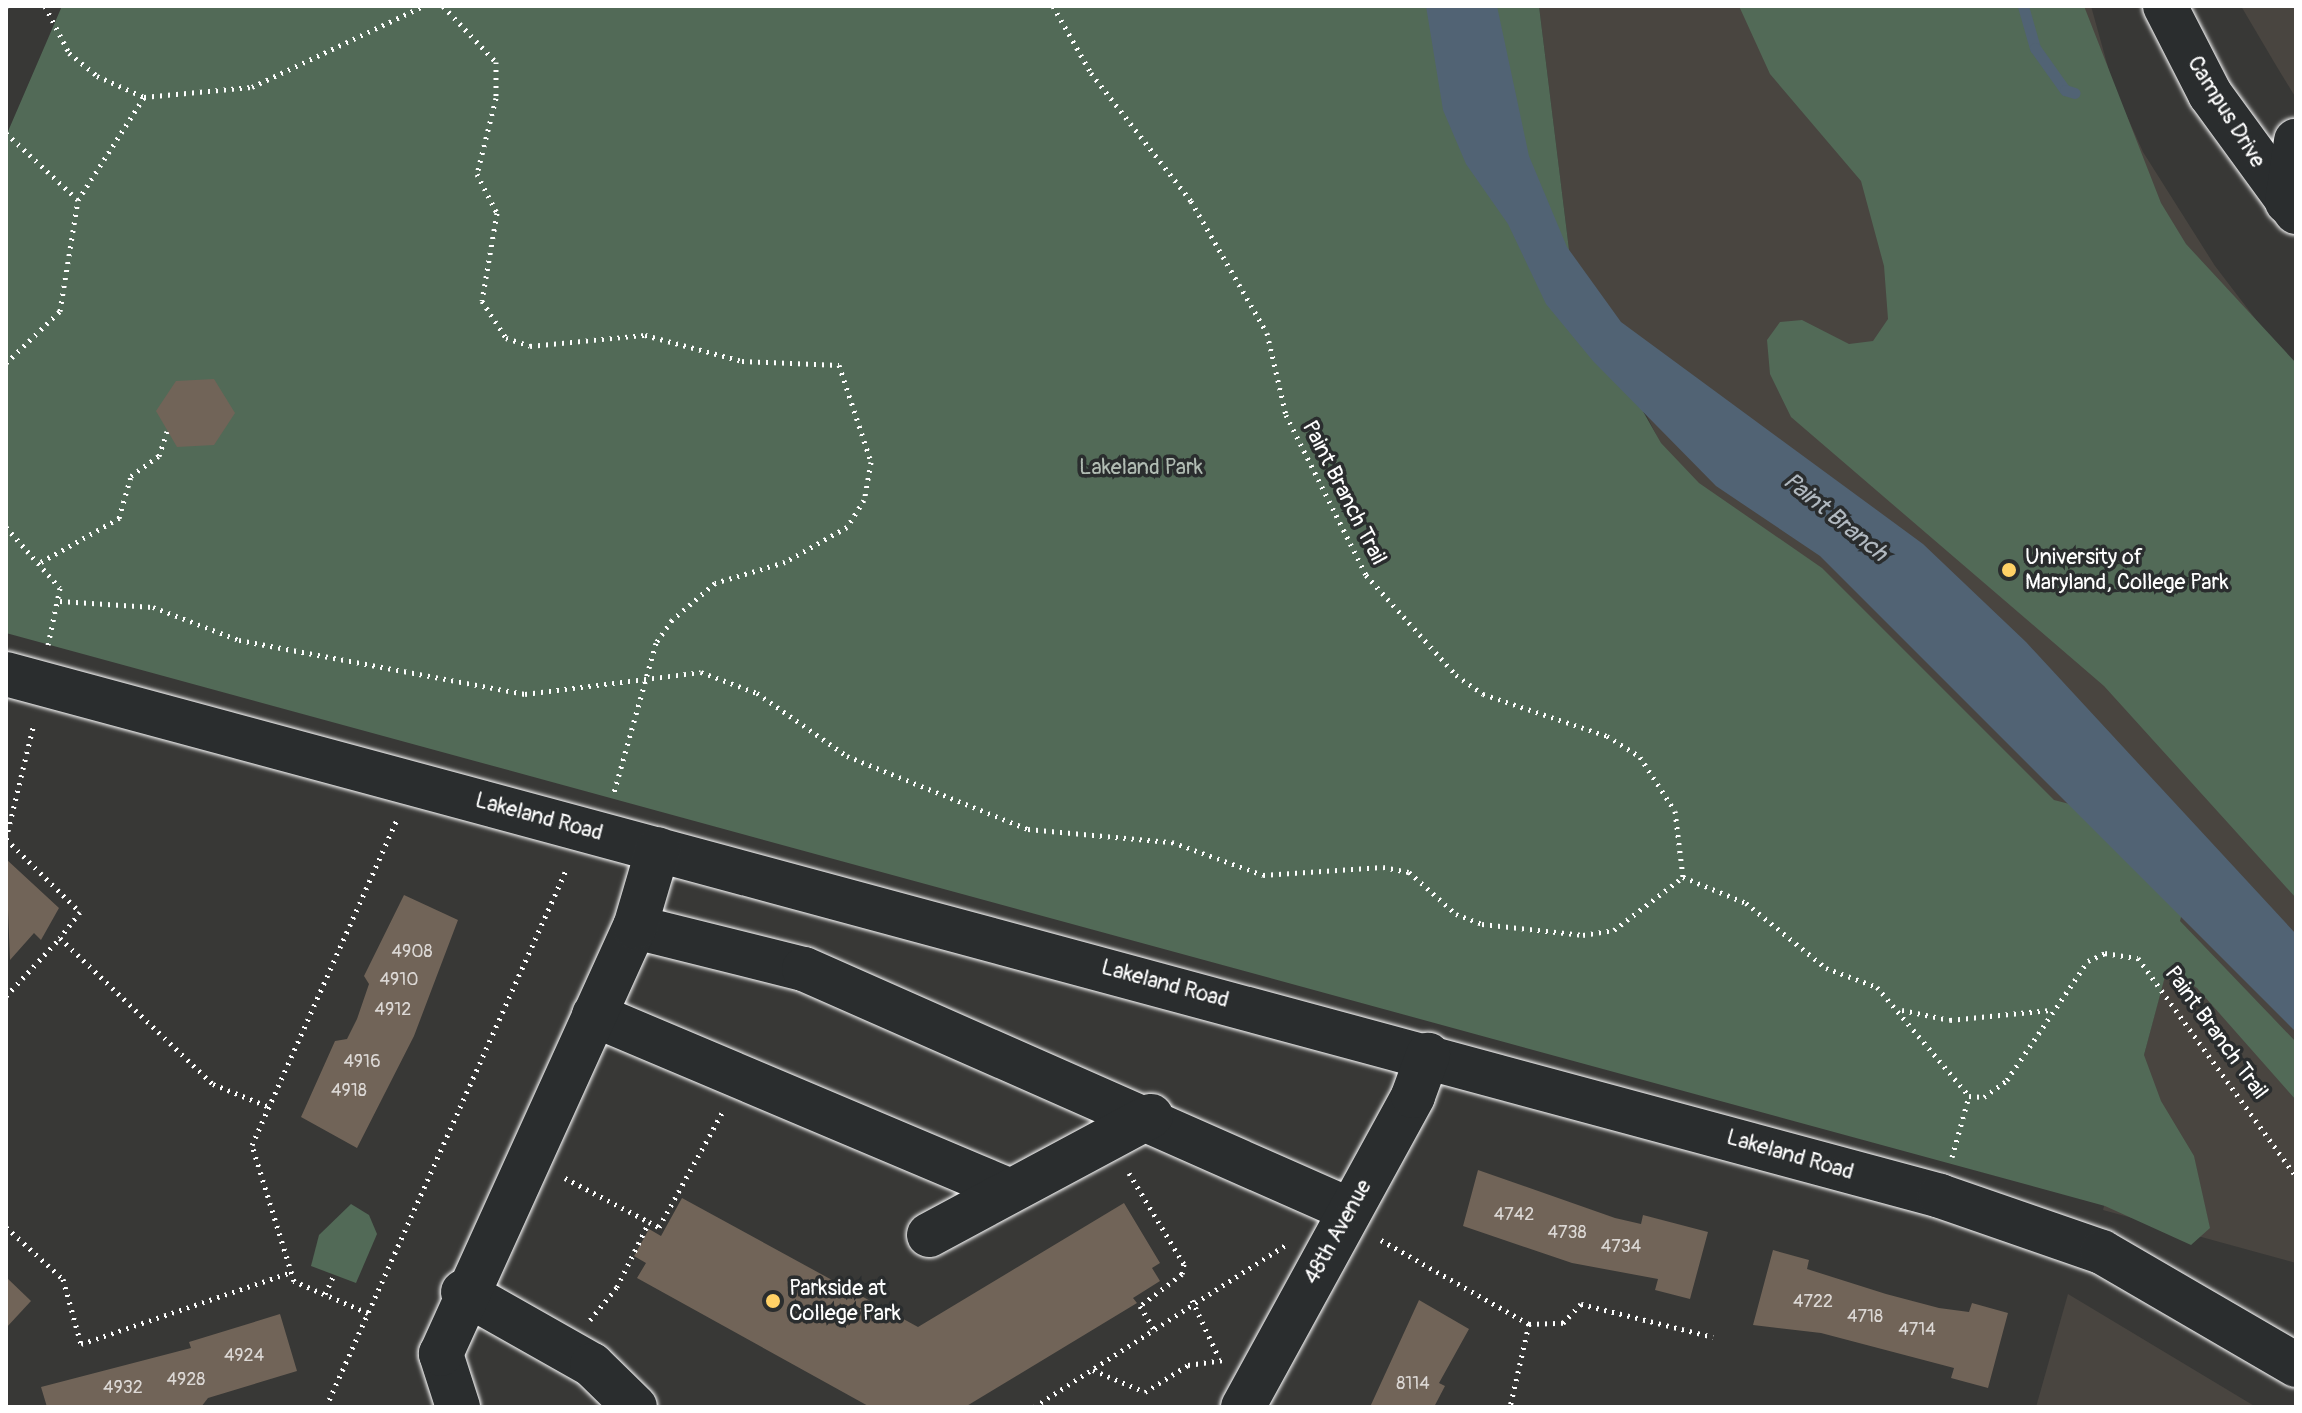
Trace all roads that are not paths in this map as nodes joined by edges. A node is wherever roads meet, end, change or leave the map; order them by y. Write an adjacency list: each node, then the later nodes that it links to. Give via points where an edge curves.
1 (2165, 6): 3 (street, Campus Drive, via 2210,94)
2 (2296, 141): 3 (street)
3 (2292, 207)
4 (6, 674): 5 (street, Lakeland Road)
5 (658, 849): 6 (street); 8 (street, Lakeland Road)
6 (635, 927): 7 (street); 9 (street, via 804,969)
7 (594, 1015): 10 (street); 13 (street)
8 (1428, 1055): 11 (street, 48th Avenue); 14 (street, Lakeland Road, via 1940,1196 2102,1252)
9 (1151, 1116): 10 (street); 11 (street)
10 (1005, 1189): 12 (street)
11 (1365, 1224): 17 (street, 48th Avenue)
12 (929, 1235)
13 (463, 1292): 15 (street, via 441,1354); 16 (street, via 566,1348)
14 (2296, 1365)
15 (458, 1407)
16 (635, 1407)
17 (1243, 1407)

